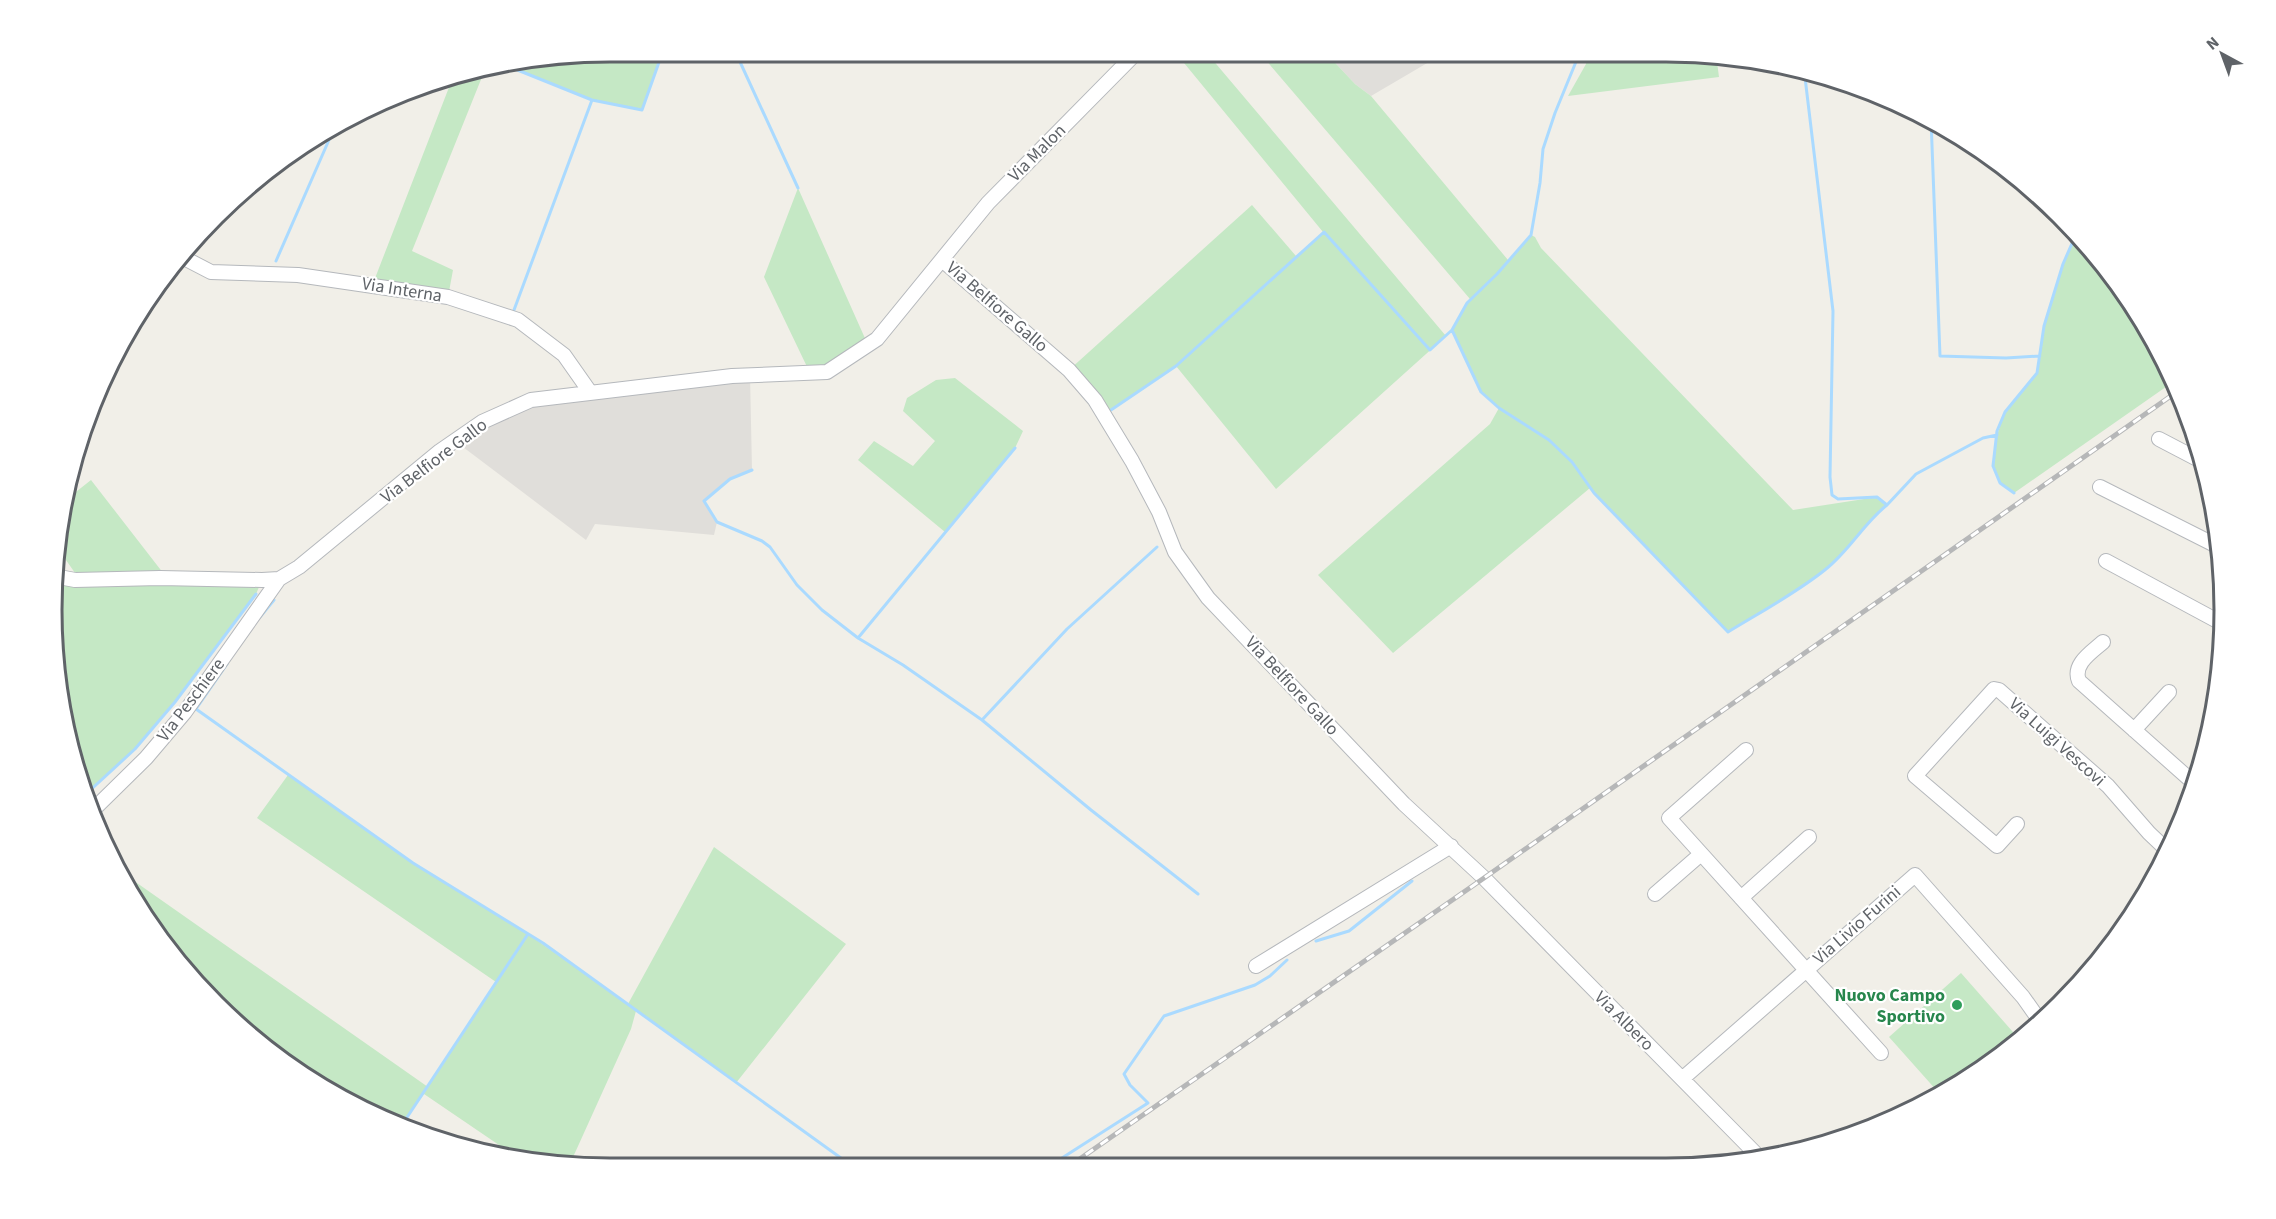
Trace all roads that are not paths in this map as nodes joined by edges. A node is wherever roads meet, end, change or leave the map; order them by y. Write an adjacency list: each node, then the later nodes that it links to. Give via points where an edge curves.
1 (1127, 62): 3 (street, Via Malon, via 988,203)
2 (188, 260): 4 (street, Via Interna, via 211,272 298,275 458,300 518,320 564,355)
3 (942, 260): 4 (street, Via Belfiore Gallo, via 877,339 827,372 732,376); 23 (street, Via Belfiore Gallo, via 1070,370 1105,414 1159,512 1175,552 1208,598 1404,804)
4 (590, 392): 10 (street, Via Belfiore Gallo, via 531,400 482,422 440,451)
5 (2159, 439): 6 (street)
6 (2192, 456)
7 (2100, 487): 8 (street)
8 (2210, 543)
9 (2106, 561): 13 (street)
10 (299, 567): 12 (street, Via Peschiere)
11 (63, 578): 12 (street)
12 (279, 579): 19 (street, Via Peschiere, via 185,712)
13 (2214, 619)
14 (2103, 642): 16 (street, via 2079,665 2077,676)
15 (2169, 692): 16 (street)
16 (2134, 730): 18 (street)
17 (1746, 750): 24 (street, via 1669,818)
18 (2188, 778)
19 (98, 806)
20 (2017, 824): 22 (street, Via Luigi Vescovi, via 1998,846 1915,777 1994,689 2000,690 2108,786)
21 (1809, 837): 27 (street)
22 (2161, 845)
23 (1451, 846): 25 (street, Via Belfiore Gallo); 28 (street)
24 (1701, 854): 26 (street); 27 (street)
25 (1488, 883): 32 (street, Via Albero)
26 (1655, 894)
27 (1741, 898): 29 (street)
28 (1256, 966)
29 (1807, 970): 30 (street, Via Livio Furini, via 1915,875); 31 (street); 32 (street, Via Livio Furini)
30 (2036, 1015)
31 (1881, 1053)
32 (1682, 1079): 33 (street, Via Albero)
33 (1753, 1150)

